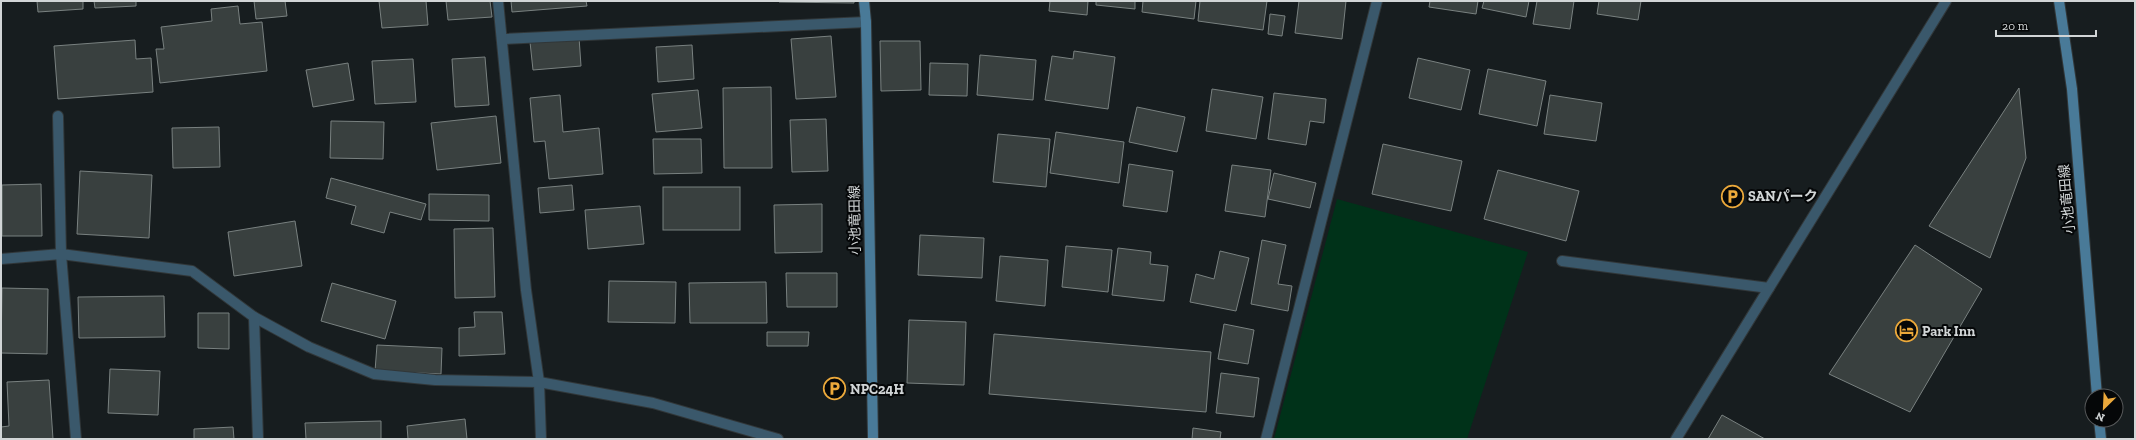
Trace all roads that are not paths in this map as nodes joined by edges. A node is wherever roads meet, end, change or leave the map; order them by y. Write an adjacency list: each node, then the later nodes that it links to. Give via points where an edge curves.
1 (498, 1): 7 (street)
2 (864, 1): 6 (main road, 小池竜田線)
3 (1377, 1): 22 (street)
4 (1946, 1): 12 (street)
5 (2059, 1): 15 (main road, 小池竜田線, via 2072,89)
6 (866, 22): 7 (street); 21 (main road, 小池竜田線)
7 (502, 39): 14 (street, via 526,290)
8 (58, 116): 9 (street)
9 (60, 254): 10 (street); 13 (street, via 192,271); 17 (street)
10 (1, 259)
11 (1562, 261): 12 (street)
12 (1769, 288): 23 (street)
13 (254, 317): 14 (street, via 309,347 374,374 435,380); 18 (street)
14 (538, 382): 19 (street); 20 (street, via 653,403)
15 (2096, 388)
16 (2099, 428): 24 (main road)
17 (76, 439)
18 (258, 439)
19 (541, 439)
20 (778, 439)
21 (873, 439)
22 (1266, 439)
23 (1676, 439)
24 (2100, 439)

